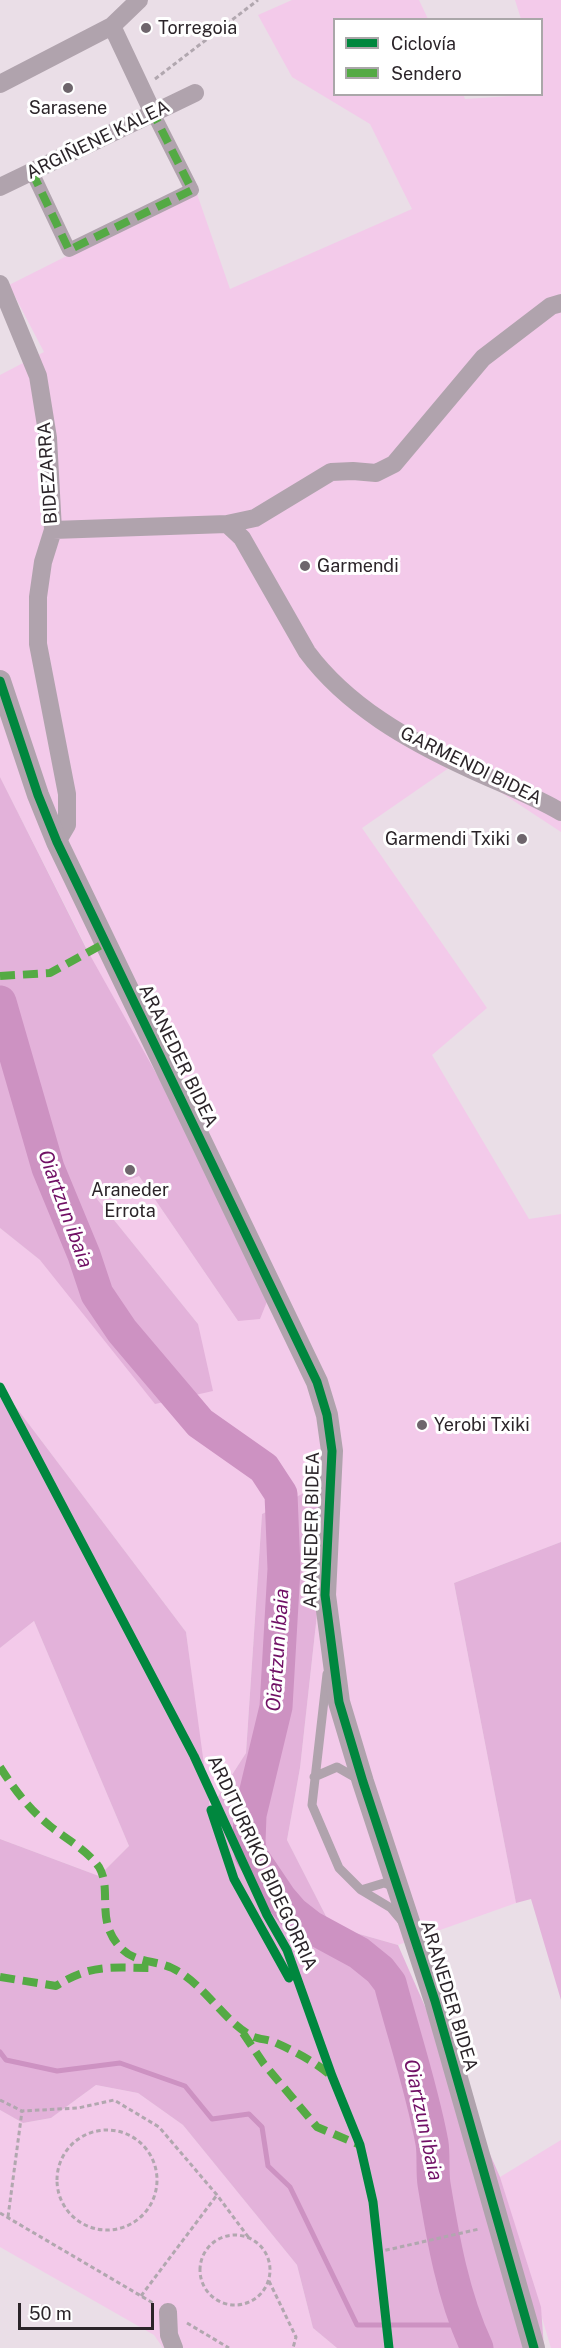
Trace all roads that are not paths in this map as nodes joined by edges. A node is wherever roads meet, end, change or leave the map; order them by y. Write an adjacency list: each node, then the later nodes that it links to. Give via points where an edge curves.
1 (139, 0): 2 (street)
2 (112, 26): 3 (street); 5 (street)
3 (0, 84)
4 (195, 93): 5 (street, ARGIÑENE KALEA)
5 (153, 114): 6 (street, ARGIÑENE KALEA); 6 (street, via 192,190 69,250)
6 (32, 172): 7 (street, ARGIÑENE KALEA)
7 (0, 187)
8 (0, 284): 11 (street, BIDEZARRA, via 38,375 48,438)
9 (561, 303): 10 (street, via 551,306 483,358 394,464 376,473 331,472 255,518)
10 (227, 524): 11 (street); 13 (street, GARMENDI BIDEA, via 242,538 318,667 348,694 377,718 428,750)
11 (53, 530): 14 (street, BIDEZARRA, via 38,597 38,644 67,794 67,825)
12 (0, 681): 14 (street, ARANEDER BIDEA)
13 (561, 812)
14 (57, 842): 15 (street, ARANEDER BIDEA, via 317,1383 332,1451 325,1595)
15 (330, 1645): 16 (lane); 17 (street, ARANEDER BIDEA, via 339,1702)
16 (314, 1777): 17 (lane, via 337,1767); 19 (lane, via 312,1805 339,1868)
17 (363, 1782): 18 (street, ARANEDER BIDEA)
18 (398, 1887): 19 (lane, via 384,1883); 20 (street, ARANEDER BIDEA)
19 (361, 1890): 20 (lane, via 391,1908)
20 (413, 1933): 23 (street, ARANEDER BIDEA)
21 (168, 2312): 22 (street)
22 (174, 2348)
23 (534, 2348)

